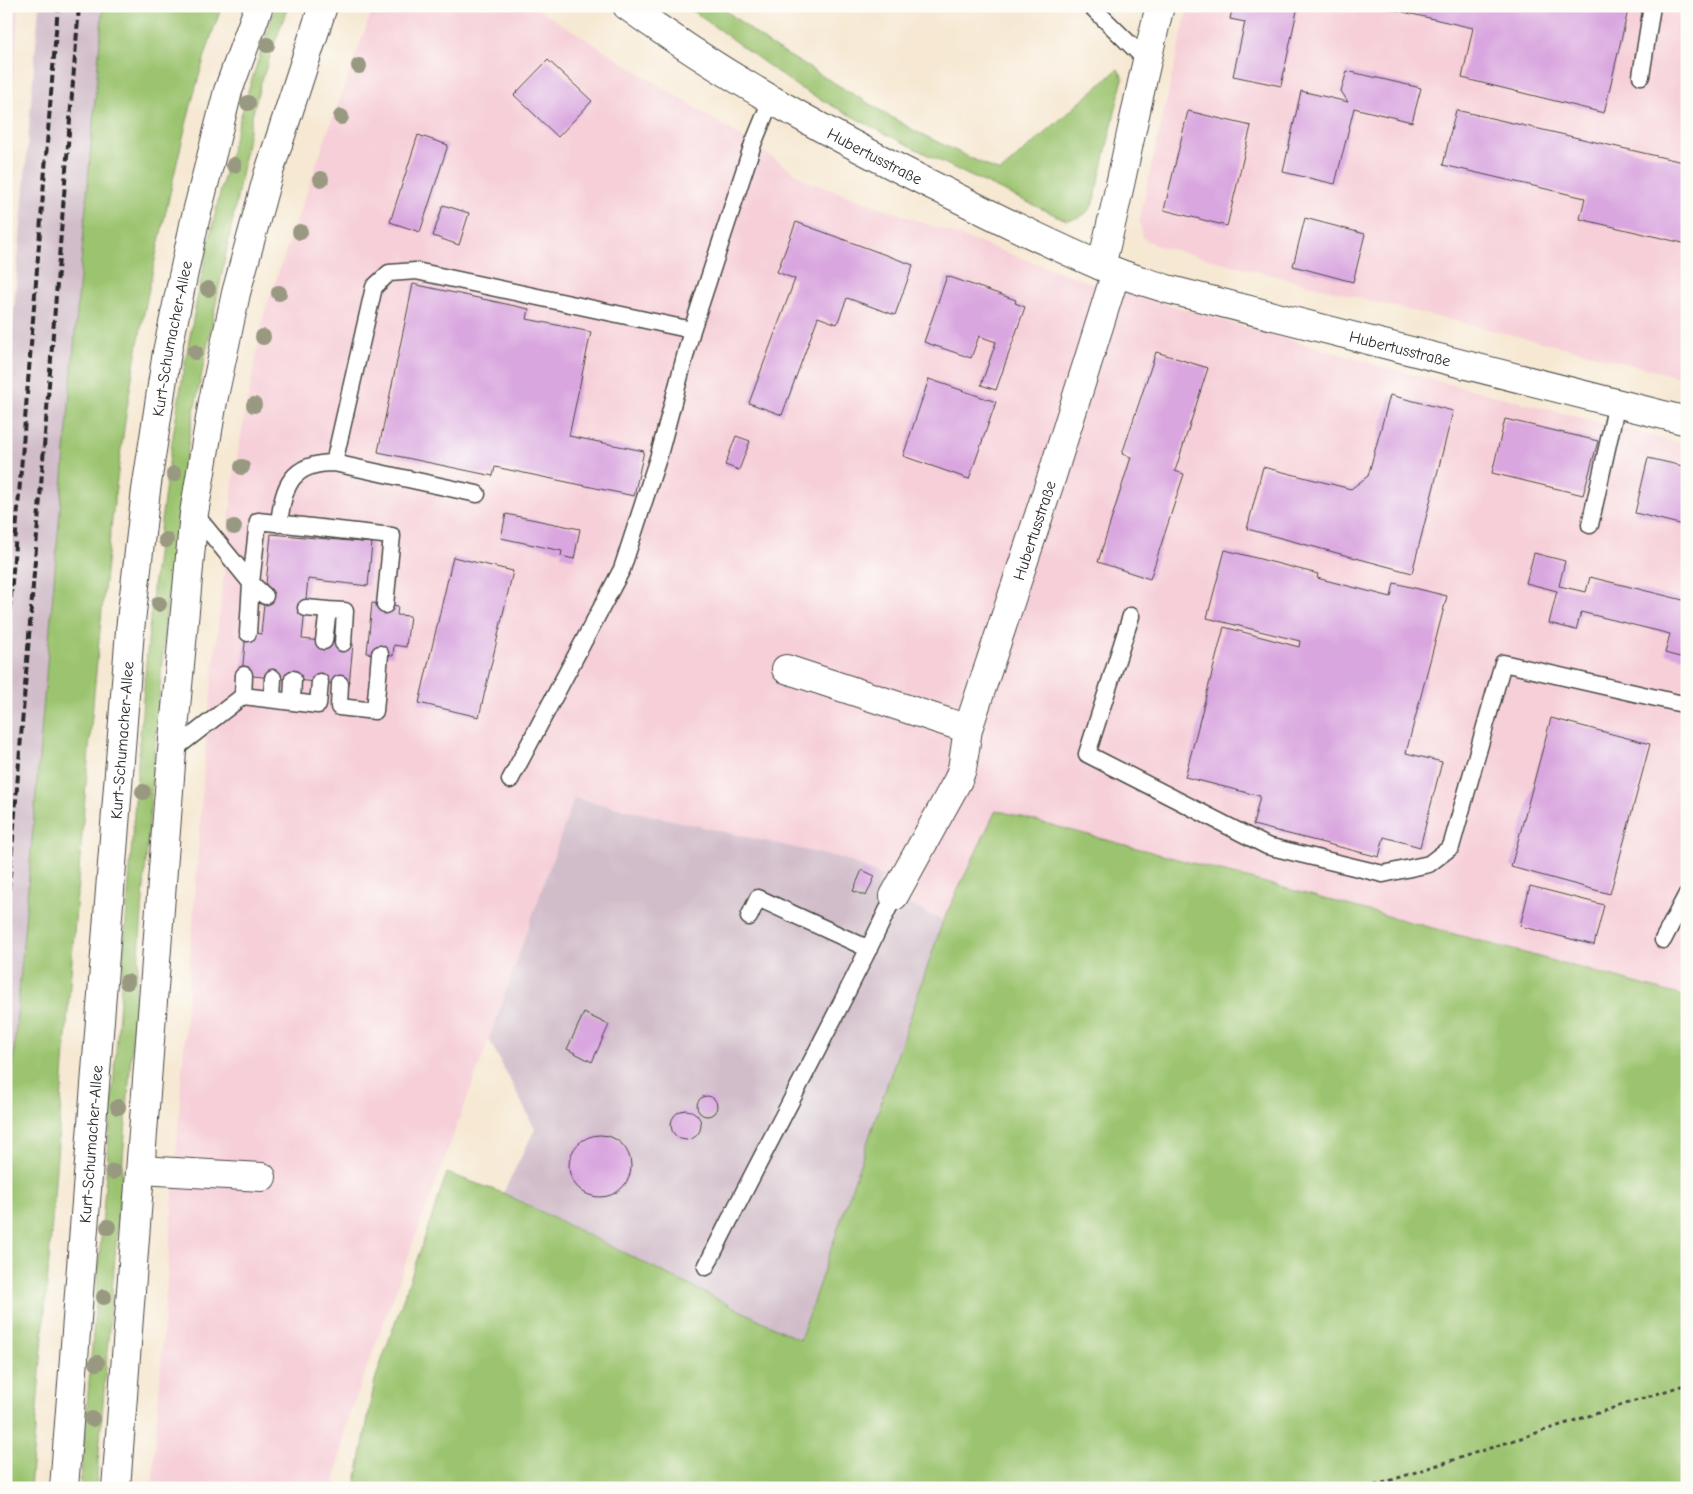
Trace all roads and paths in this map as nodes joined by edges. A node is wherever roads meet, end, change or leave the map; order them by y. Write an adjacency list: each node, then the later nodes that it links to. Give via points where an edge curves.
1 (259, 6): 53 (main road, Kurt-Schumacher-Allee, via 228,92 195,220 167,352 146,490 130,630)
2 (609, 6): 8 (main road, Hubertusstraße)
3 (627, 6): 8 (main road, Hubertusstraße)
4 (1091, 6): 9 (lane)
5 (1160, 6): 9 (main road, Hubertusstraße)
6 (1652, 6): 10 (lane)
7 (324, 10): 18 (main road, via 268,175 236,293 212,401)
8 (657, 28): 11 (main road, Hubertusstraße)
9 (1146, 60): 12 (main road, Hubertusstraße, via 1115,213)
10 (1641, 76)
11 (771, 100): 12 (main road, Hubertusstraße, via 909,174); 13 (lane, via 753,144)
12 (1108, 269): 14 (main road, Hubertusstraße, via 1167,289); 41 (main road, Hubertusstraße, via 1054,470)
13 (692, 330): 16 (lane, via 416,271 389,272 374,287); 43 (lane, via 659,455 622,569)
14 (1617, 403): 15 (main road, Hubertusstraße); 20 (lane)
15 (1687, 421)
16 (334, 463): 17 (lane); 19 (lane, via 305,468 293,477 285,488)
17 (477, 494)
18 (194, 513): 21 (lane); 42 (main road)
19 (278, 524): 21 (lane, via 258,521); 23 (lane, via 392,536)
20 (1590, 525)
21 (251, 583): 22 (lane); 27 (lane)
22 (265, 596)
23 (385, 605)
24 (306, 608): 25 (lane)
25 (328, 610): 28 (lane); 29 (lane, via 345,611)
26 (1131, 616): 40 (lane, via 1087,754 1267,846 1383,874 1429,864 1451,847 1503,663)
27 (248, 633)
28 (324, 641)
29 (343, 642)
30 (380, 654): 36 (lane, via 375,711 339,707)
31 (786, 668): 41 (main road)
32 (244, 675): 37 (lane)
33 (273, 678): 38 (lane)
34 (293, 679): 39 (lane)
35 (320, 682): 39 (lane, via 318,705)
36 (340, 684)
37 (243, 696): 38 (lane); 42 (lane)
38 (272, 698): 39 (lane)
39 (292, 701)
40 (1687, 705)
41 (968, 729): 45 (main road, Hubertusstraße, via 958,780)
42 (172, 751): 49 (main road)
43 (510, 780)
44 (1687, 894): 47 (lane)
45 (894, 896): 48 (lane)
46 (749, 917): 48 (lane, via 758,898)
47 (1663, 940)
48 (869, 949): 51 (lane)
49 (140, 1170): 50 (main road); 54 (main road)
50 (262, 1177)
51 (706, 1267)
52 (1687, 1384): 55 (path)
53 (64, 1488)
54 (116, 1488)
55 (1367, 1488)

